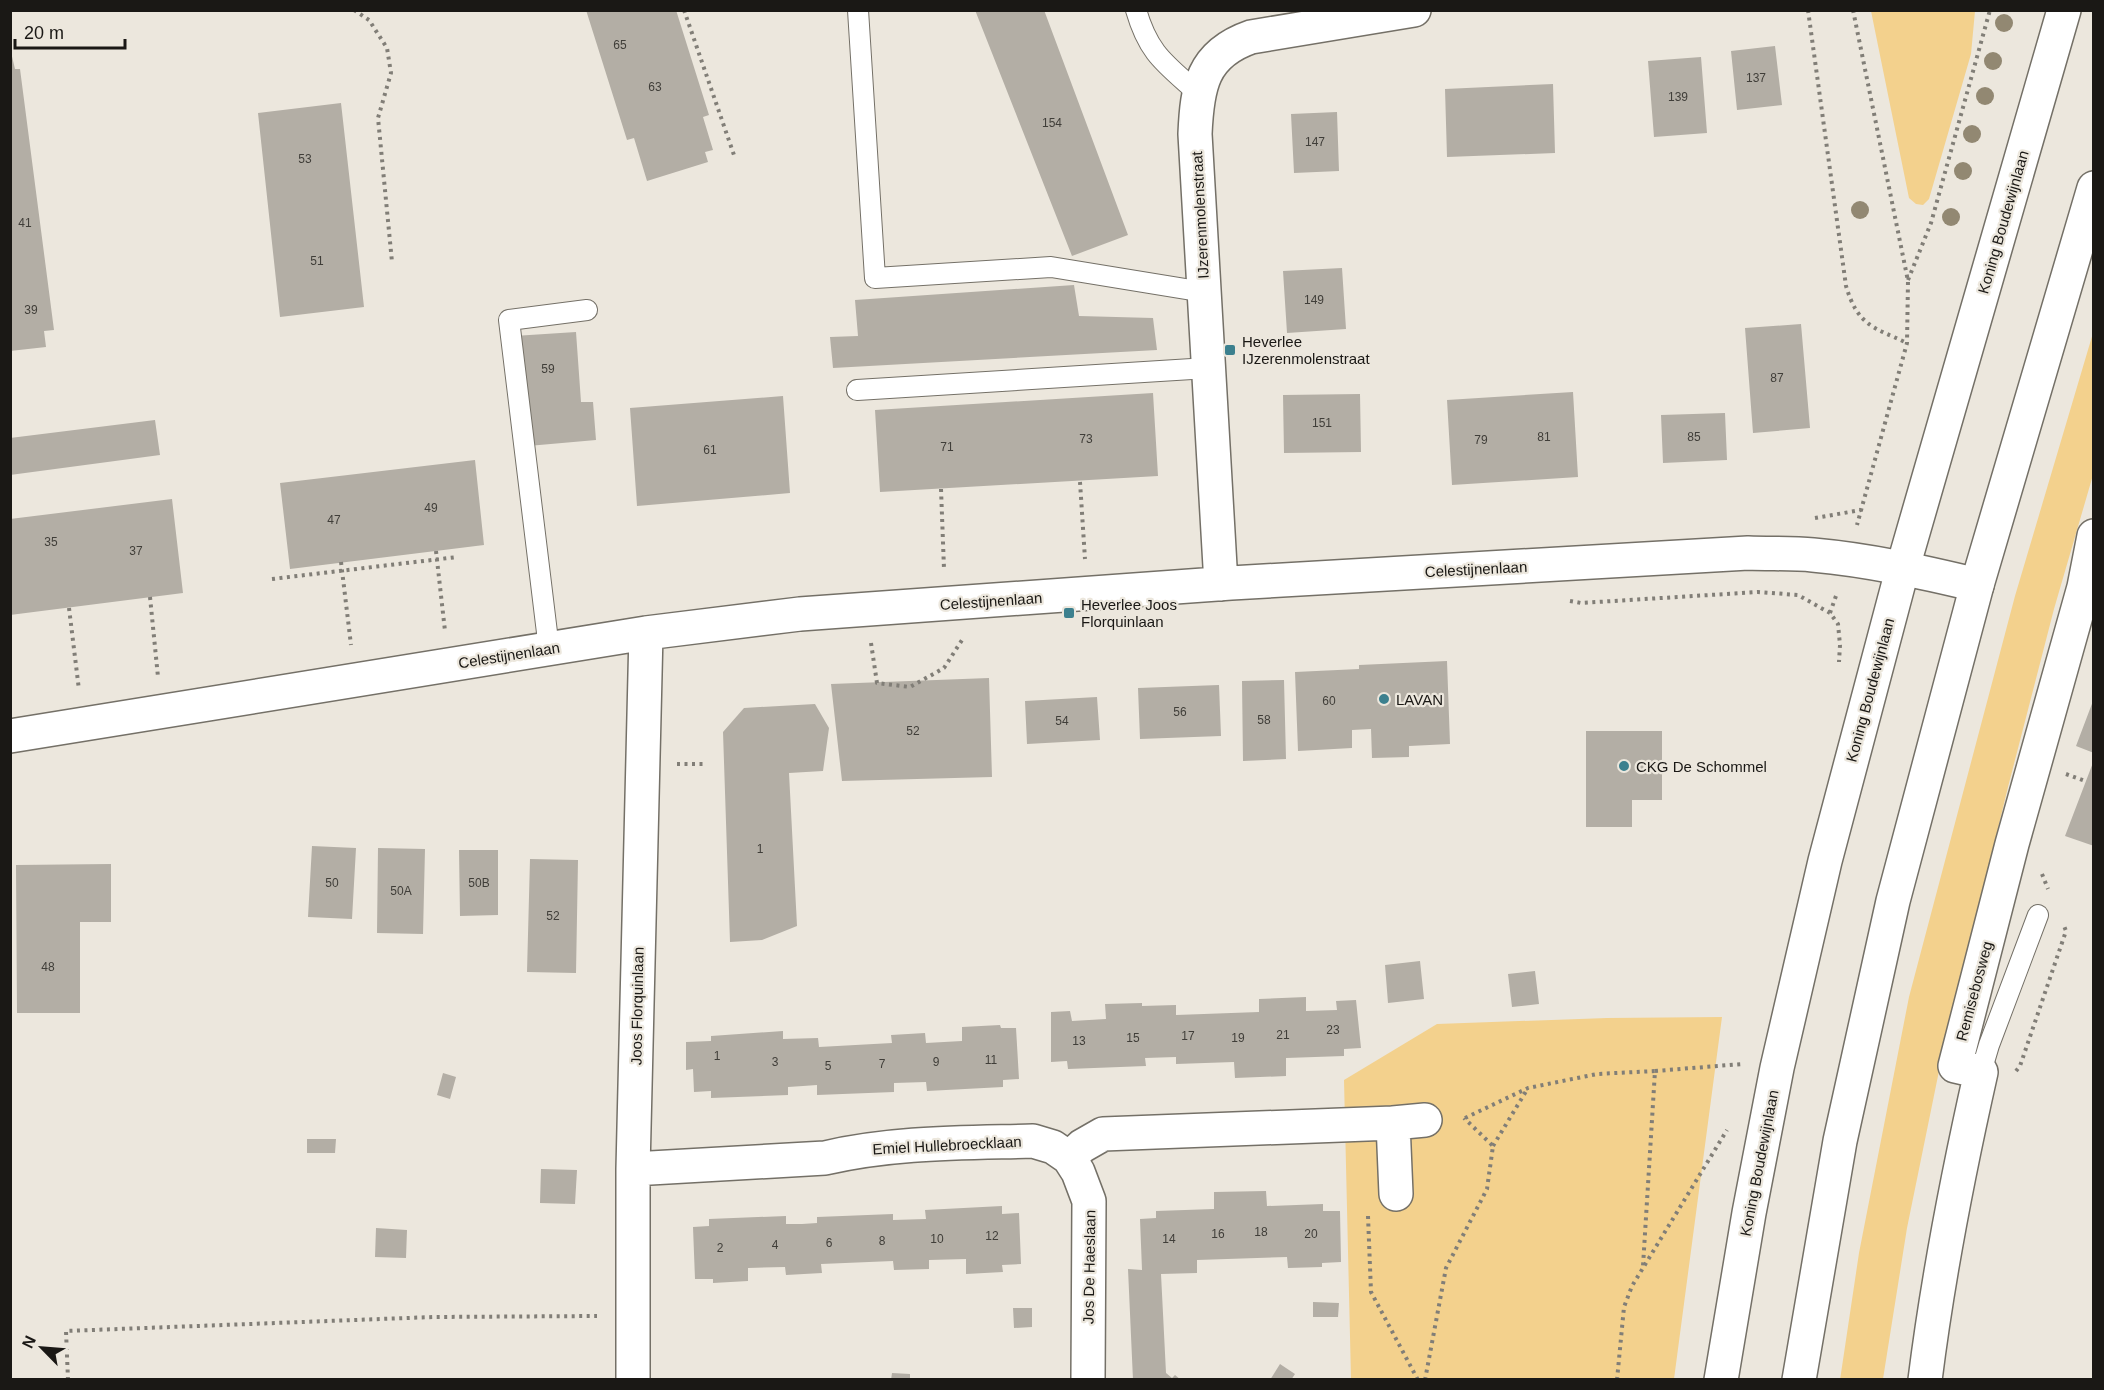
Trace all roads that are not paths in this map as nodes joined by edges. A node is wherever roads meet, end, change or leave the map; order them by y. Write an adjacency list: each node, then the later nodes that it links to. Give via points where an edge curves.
1 (858, 10): 7 (lane, via 875,278 1051,267)
2 (1136, 10): 5 (lane, via 1151,48)
3 (1414, 10): 5 (main road, IJzerenmolenstraat, via 1235,43 1210,64)
4 (2064, 10): 12 (main road, Koning Boudewijnlaan)
5 (1199, 94): 7 (main road, IJzerenmolenstraat, via 1195,134)
6 (2094, 188): 14 (main road)
7 (1204, 291): 9 (main road, IJzerenmolenstraat)
8 (586, 310): 17 (lane, via 509,320)
9 (1208, 368): 10 (lane); 13 (main road, IJzerenmolenstraat)
10 (856, 390)
11 (2094, 536): 15 (main road, Remisebosweg)
12 (1903, 567): 13 (main road, Celestijnenlaan, via 1811,555 1748,554); 14 (main road, Celestijnenlaan); 26 (main road, Koning Boudewijnlaan, via 1825,861 1777,1068)
13 (1221, 584): 16 (main road, Celestijnenlaan, via 800,615)
14 (1977, 585): 27 (main road, via 1893,902 1863,1032)
15 (2089, 589): 20 (main road, Remisebosweg, via 2015,833 1954,1066)
16 (646, 633): 17 (main road, Celestijnenlaan); 22 (main road, Joos Florquinlaan)
17 (549, 649): 18 (main road, Celestijnenlaan)
18 (10, 736)
19 (2038, 915): 20 (lane)
20 (1982, 1072): 28 (main road, via 1957,1180)
21 (1069, 1158): 22 (main road, Emiel Hullebroecklaan, via 1053,1147 1033,1141 889,1146 825,1158); 23 (main road, via 1103,1134 1409,1122); 25 (main road, Jos De Haeslaan, via 1089,1201)
22 (633, 1169): 24 (main road, Joos Florquinlaan)
23 (1382, 1199)
24 (633, 1380)
25 (1088, 1380)
26 (1721, 1380)
27 (1799, 1380)
28 (1924, 1380)

